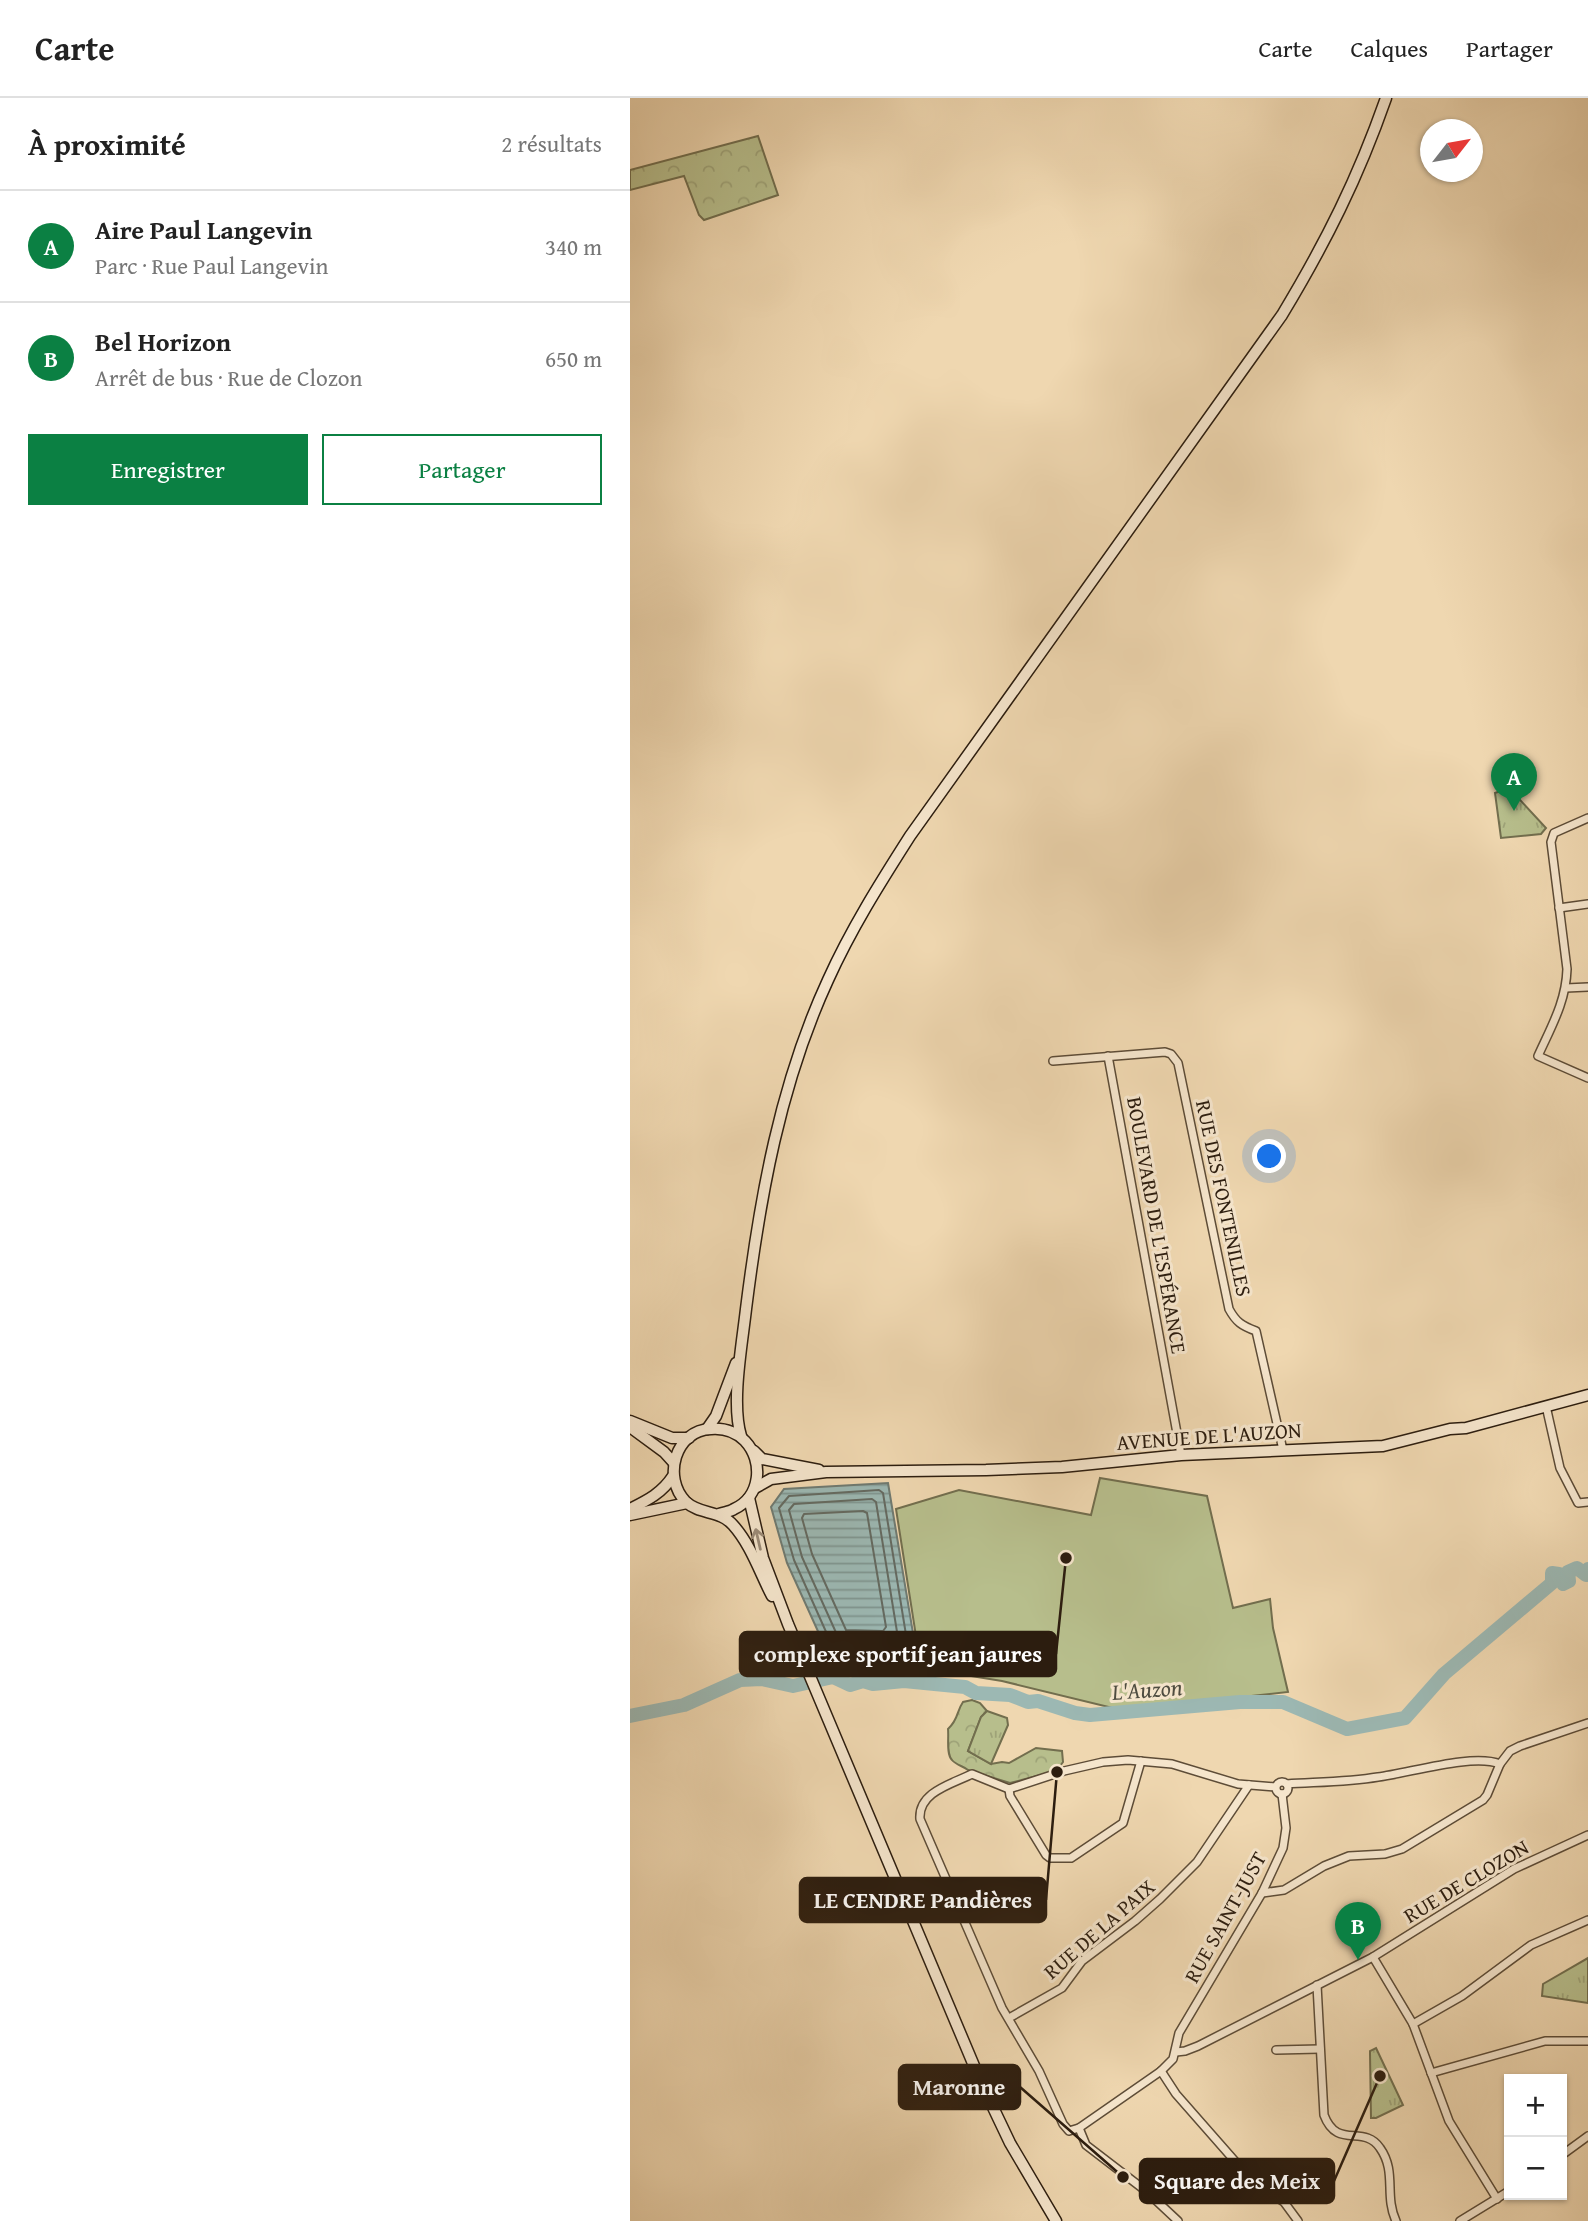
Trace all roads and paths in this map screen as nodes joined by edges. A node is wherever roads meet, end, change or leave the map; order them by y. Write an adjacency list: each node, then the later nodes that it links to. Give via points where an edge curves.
1 (1386, 98): 10 (main road, via 1346,201 1282,315 910,836 863,909 806,1032 779,1118)
2 (1588, 818): 4 (street, via 1554,833 1551,842)
3 (1588, 904): 4 (street)
4 (1559, 908): 6 (street)
5 (1588, 987): 6 (street)
6 (1566, 988): 9 (street, via 1538,1056)
7 (1108, 1056): 8 (street); 19 (street, RUE DES FONTENILLES, via 1165,1052 1176,1058 1229,1309 1243,1327 1256,1331); 20 (street, BOULEVARD DE L'ESPÉRANCE)
8 (1053, 1061)
9 (1588, 1079)
10 (743, 1339): 15 (main road, via 731,1379); 16 (main road, via 736,1419)
11 (1588, 1395): 12 (main road, AVENUE DE L'AUZON)
12 (1546, 1406): 19 (main road, AVENUE DE L'AUZON, via 1383,1446); 26 (street, via 1560,1468 1578,1503)
13 (630, 1421): 17 (main road, via 672,1438)
14 (630, 1427): 21 (main road)
15 (707, 1429): 16 (main road); 17 (main road)
16 (741, 1436): 18 (main road)
17 (689, 1438): 21 (main road)
18 (752, 1449): 22 (main road, via 762,1459); 24 (main road, via 758,1470)
19 (1283, 1450): 20 (main road, AVENUE DE L'AUZON)
20 (1181, 1455): 22 (main road, AVENUE DE L'AUZON, via 1062,1467)
21 (674, 1463): 23 (main road)
22 (826, 1472): 24 (main road, via 771,1479)
23 (673, 1476): 27 (main road); 28 (main road, via 653,1498)
24 (755, 1488): 25 (main road)
25 (749, 1498): 29 (main road, via 736,1509); 31 (main road, one-way to 25, via 763,1558)
26 (1588, 1502)
27 (687, 1503): 29 (main road); 30 (main road)
28 (630, 1509)
29 (719, 1514): 31 (main road, via 743,1538)
30 (630, 1515)
31 (788, 1625): 58 (main road, via 980,2080)
32 (1588, 1723): 34 (street, via 1520,1746)
33 (1141, 1761): 36 (street, via 1172,1764); 38 (street, via 1103,1762); 38 (street, via 1123,1823 1066,1860 1049,1858)
34 (1500, 1764): 35 (street, via 1489,1759 1470,1760 1376,1778); 41 (street, via 1483,1800 1402,1849 1336,1860 1284,1890)
35 (1287, 1784): 37 (street, via 1280,1782); 39 (street, via 1287,1792)
36 (1249, 1785): 37 (street); 45 (street, RUE DE LA PAIX, via 1197,1862 1168,1891 1082,1961 1062,1988)
37 (1275, 1787): 39 (street)
38 (1009, 1789): 45 (street, via 972,1774 927,1796 920,1819)
39 (1282, 1794): 41 (street, RUE SAINT-JUST, via 1283,1848)
40 (1588, 1835): 43 (street, RUE DE CLOZON, via 1514,1869)
41 (1262, 1893): 50 (street, RUE SAINT-JUST, via 1179,2034)
42 (1588, 1920): 46 (street, via 1531,1945 1462,1996)
43 (1373, 1957): 44 (street, RUE DE CLOZON); 46 (street)
44 (1317, 1985): 48 (street); 50 (street, RUE DE CLOZON, via 1198,2046)
45 (1009, 2018): 53 (street, via 1063,2124 1069,2131)
46 (1413, 2024): 52 (street)
47 (1588, 2042): 52 (street, via 1545,2040)
48 (1320, 2049): 49 (street); 61 (street, via 1329,2128 1341,2135 1373,2140 1380,2147 1389,2166 1390,2208)
49 (1276, 2050)
50 (1176, 2052): 51 (street)
51 (1161, 2070): 53 (street); 60 (street, via 1176,2094 1248,2176 1284,2202)
52 (1431, 2073): 57 (street, via 1449,2121)
53 (1079, 2128): 59 (street, via 1086,2145)
54 (1588, 2136): 55 (street)
55 (1567, 2151)
56 (1504, 2194): 57 (street)
57 (1497, 2199): 62 (street)
58 (1056, 2221)
59 (1178, 2221)
60 (1298, 2221)
61 (1396, 2221)
62 (1460, 2221)

